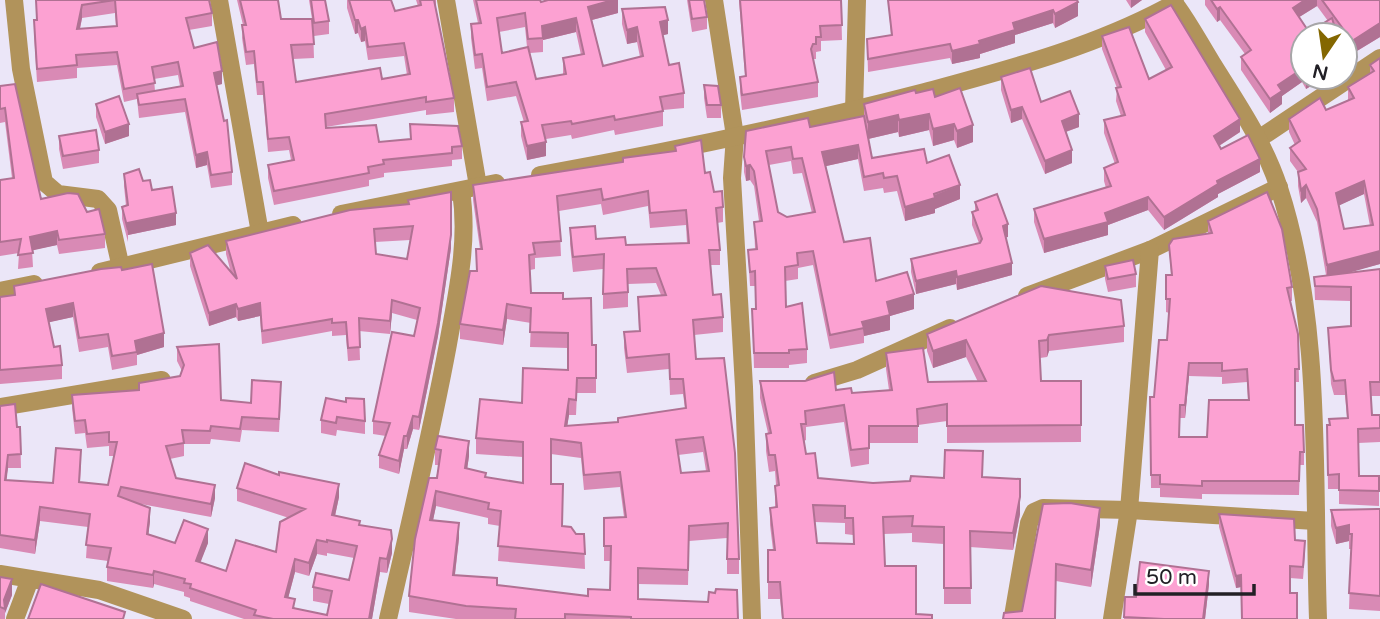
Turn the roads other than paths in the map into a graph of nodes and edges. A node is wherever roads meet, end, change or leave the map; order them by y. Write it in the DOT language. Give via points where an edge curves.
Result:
graph roads {
  1 [pos="14,0"];
  2 [pos="219,0"];
  3 [pos="446,0"];
  4 [pos="714,0"];
  5 [pos="857,0"];
  6 [pos="1174,2"];
  7 [pos="1380,58"];
  8 [pos="854,111"];
  9 [pos="735,136"];
  10 [pos="1259,138"];
  11 [pos="1279,187"];
  12 [pos="470,189"];
  13 [pos="260,233"];
  14 [pos="1150,250"];
  15 [pos="121,268"];
  16 [pos="86,275"];
  17 [pos="51,281"];
  18 [pos="0,291"];
  19 [pos="1013,301"];
  20 [pos="968,320"];
  21 [pos="173,379"];
  22 [pos="792,386"];
  23 [pos="744,387"];
  24 [pos="768,387"];
  25 [pos="0,407"];
  26 [pos="1129,510"];
  27 [pos="1315,521"];
  28 [pos="0,575"];
  29 [pos="30,579"];
  30 [pos="1013,617"];
  31 [pos="15,619"];
  32 [pos="183,619"];
  33 [pos="388,619"];
  34 [pos="752,619"];
  35 [pos="1112,619"];
  36 [pos="1318,619"];
  1 -- 15 [label="street" via="21,69 44,182 58,194 93,197 108,210"];
  2 -- 13 [label="street"];
  3 -- 12 [label="street"];
  4 -- 9 [label="street"];
  5 -- 8 [label="street"];
  6 -- 8 [label="street" via="1129,28 984,76"];
  6 -- 10 [label="street"];
  7 -- 10 [label="street"];
  8 -- 9 [label="street"];
  9 -- 12 [label="street"];
  9 -- 23 [label="street" via="732,178"];
  10 -- 11 [label="street"];
  11 -- 14 [label="street"];
  11 -- 27 [label="street" via="1304,299"];
  12 -- 13 [label="street"];
  12 -- 33 [label="street" via="434,416"];
  13 -- 15 [label="street"];
  14 -- 19 [label="street"];
  14 -- 26 [label="street"];
  15 -- 16 [label="street"];
  17 -- 18 [label="street"];
  20 -- 22 [label="street" via="857,370"];
  21 -- 25 [label="street"];
  23 -- 24 [label="street"];
  23 -- 34 [label="street"];
  26 -- 27 [label="street"];
  26 -- 30 [label="street" via="1043,508 1034,512 1028,523"];
  26 -- 35 [label="street"];
  27 -- 36 [label="street"];
  28 -- 29 [label="street"];
  29 -- 31 [label="street"];
  29 -- 32 [label="street" via="99,590"];
}
